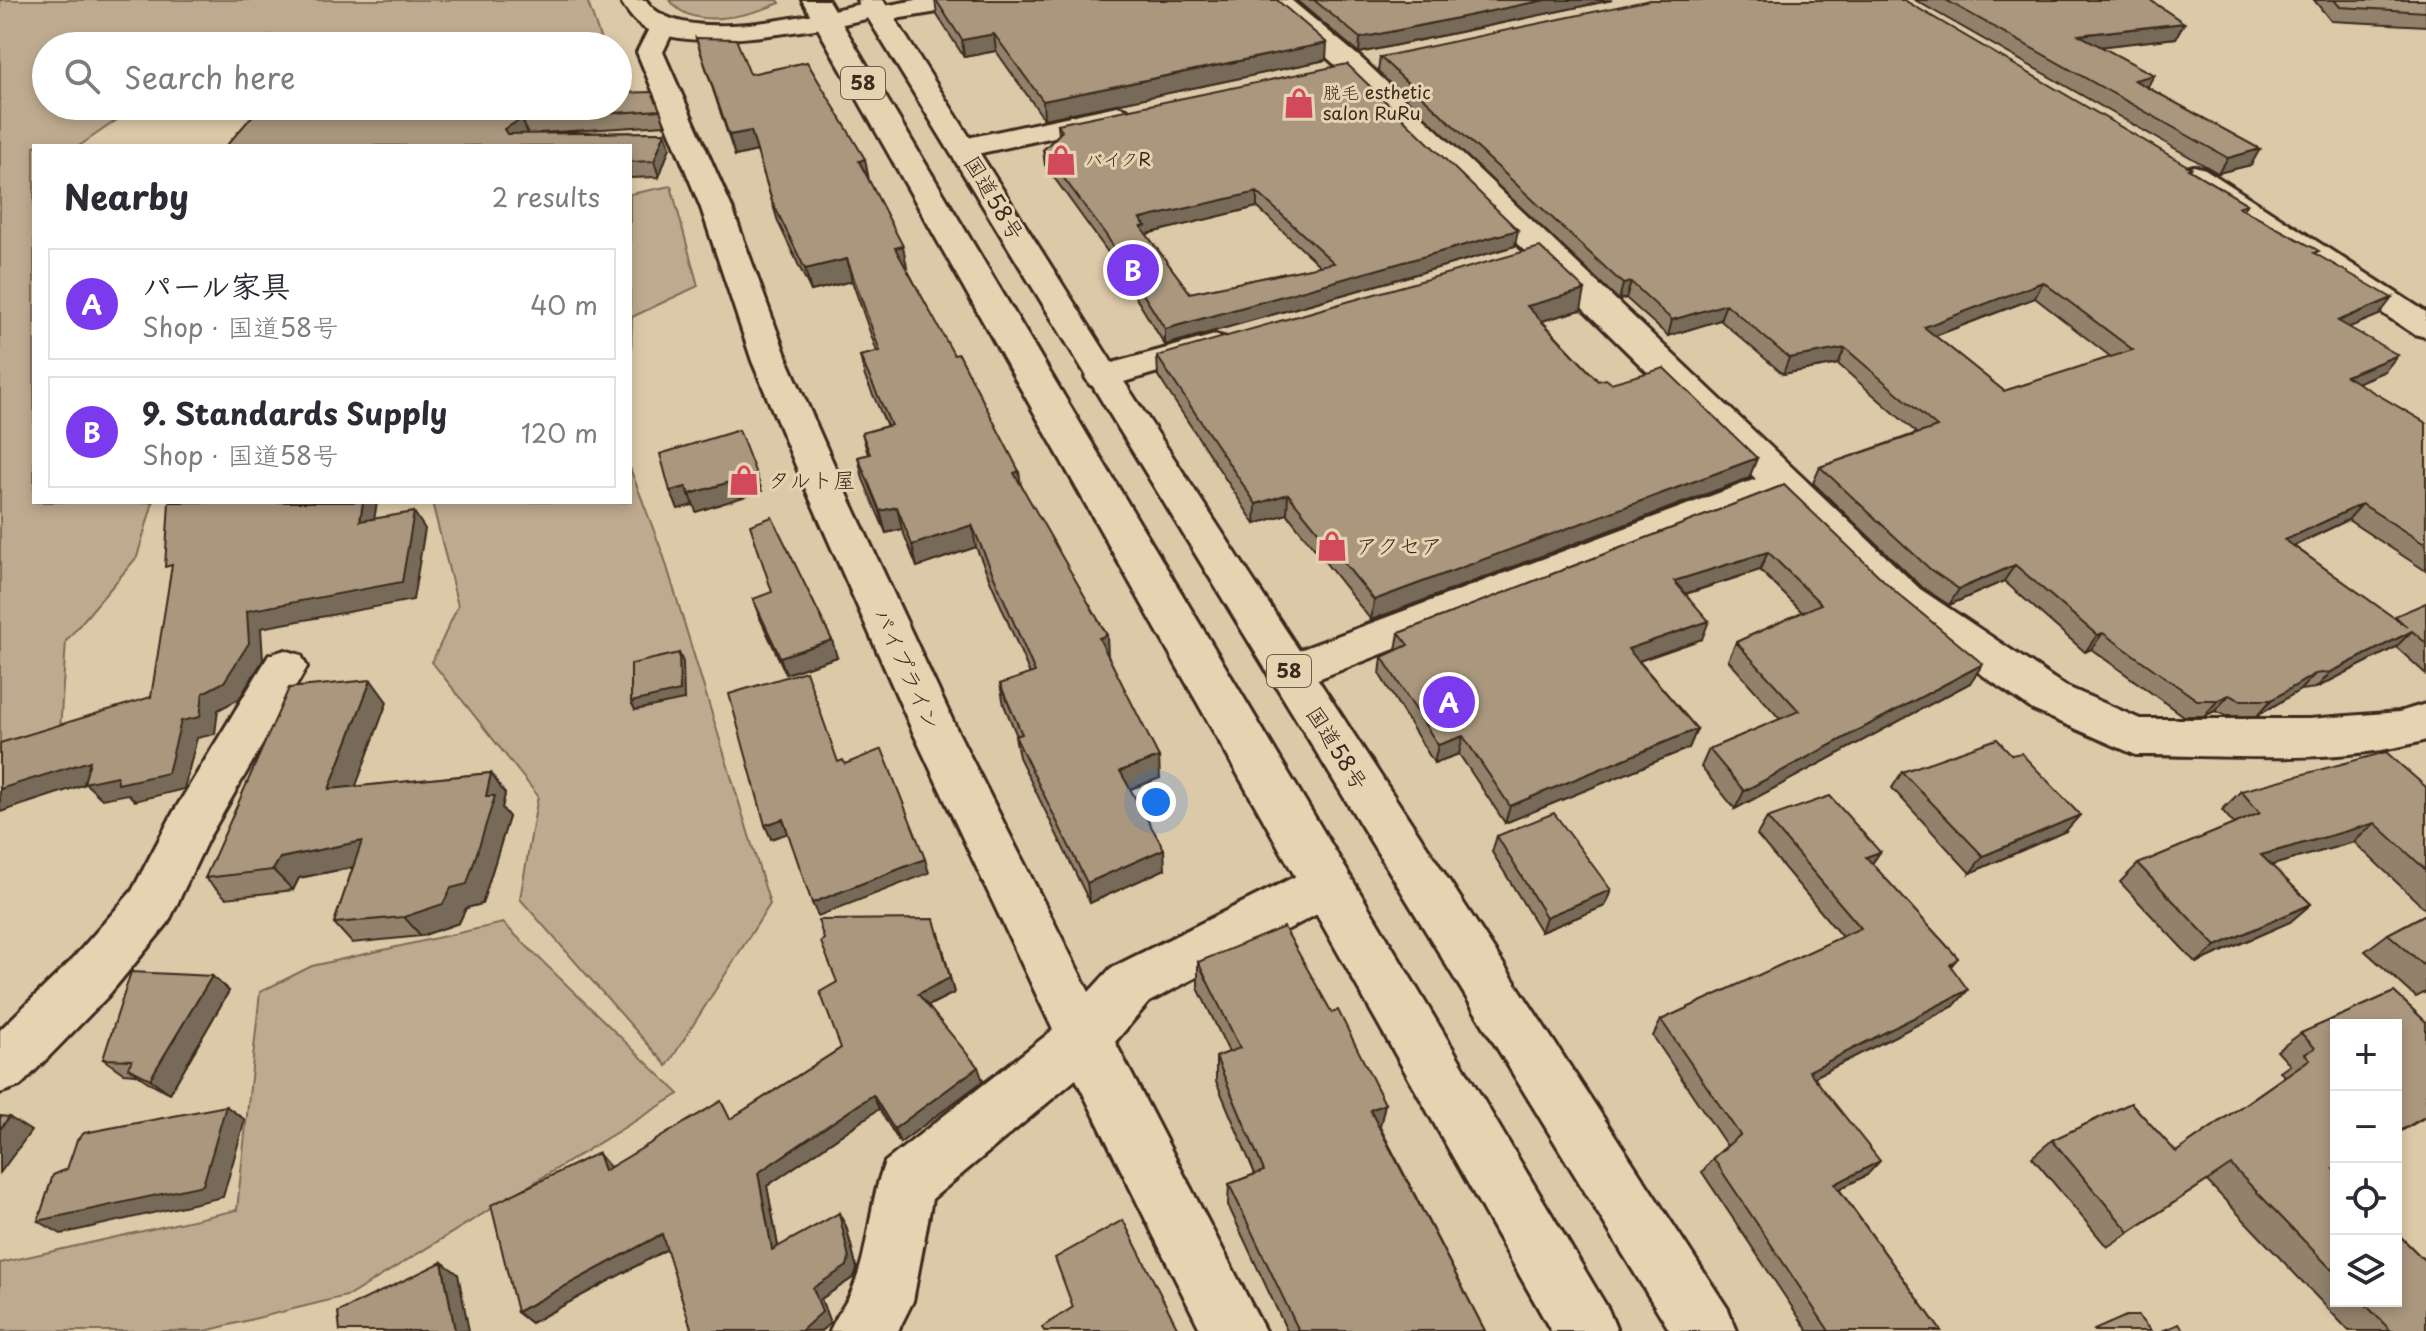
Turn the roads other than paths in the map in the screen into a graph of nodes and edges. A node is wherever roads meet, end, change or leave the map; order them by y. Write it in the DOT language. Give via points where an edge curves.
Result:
graph roads {
  1 [pos="962,0"];
  2 [pos="1276,0"];
  3 [pos="874,8"];
  4 [pos="820,9"];
  5 [pos="648,13"];
  6 [pos="1143,109"];
  7 [pos="963,148"];
  8 [pos="2173,163"];
  9 [pos="2426,327"];
  10 [pos="1253,334"];
  11 [pos="1103,377"];
  12 [pos="1783,483"];
  13 [pos="285,667"];
  14 [pos="1289,672"];
  15 [pos="2426,722"];
  16 [pos="1328,884"];
  17 [pos="1082,1040"];
  18 [pos="0,1067"];
  19 [pos="861,1331"];
  20 [pos="1234,1331"];
  21 [pos="1586,1331"];
  22 [pos="1706,1331"];
  1 -- 3 [label="main road"];
  2 -- 12 [label="main road" via="1351,65 1529,255"];
  3 -- 4 [label="main road"];
  3 -- 7 [label="main road, 国道58号 / 58"];
  4 -- 5 [label="main road" via="716,31"];
  4 -- 16 [label="main road, 58"];
  5 -- 17 [label="main road, パイプライン" via="650,52 671,136 972,812"];
  6 -- 7 [label="main road"];
  7 -- 11 [label="main road, 国道58号 / 58"];
  8 -- 9 [label="main road"];
  10 -- 11 [label="main road"];
  11 -- 14 [label="main road, 国道58号 / 58"];
  12 -- 14 [label="main road"];
  12 -- 15 [label="main road" via="1905,600 2049,698 2136,737 2309,737 2399,730"];
  13 -- 18 [label="main road" via="190,827 150,907 88,980"];
  14 -- 22 [label="main road, 国道58号 / 58"];
  16 -- 17 [label="main road" via="1130,985"];
  16 -- 21 [label="main road, 58"];
  17 -- 19 [label="main road" via="906,1183 882,1301"];
  17 -- 20 [label="main road, パイプライン"];
}
